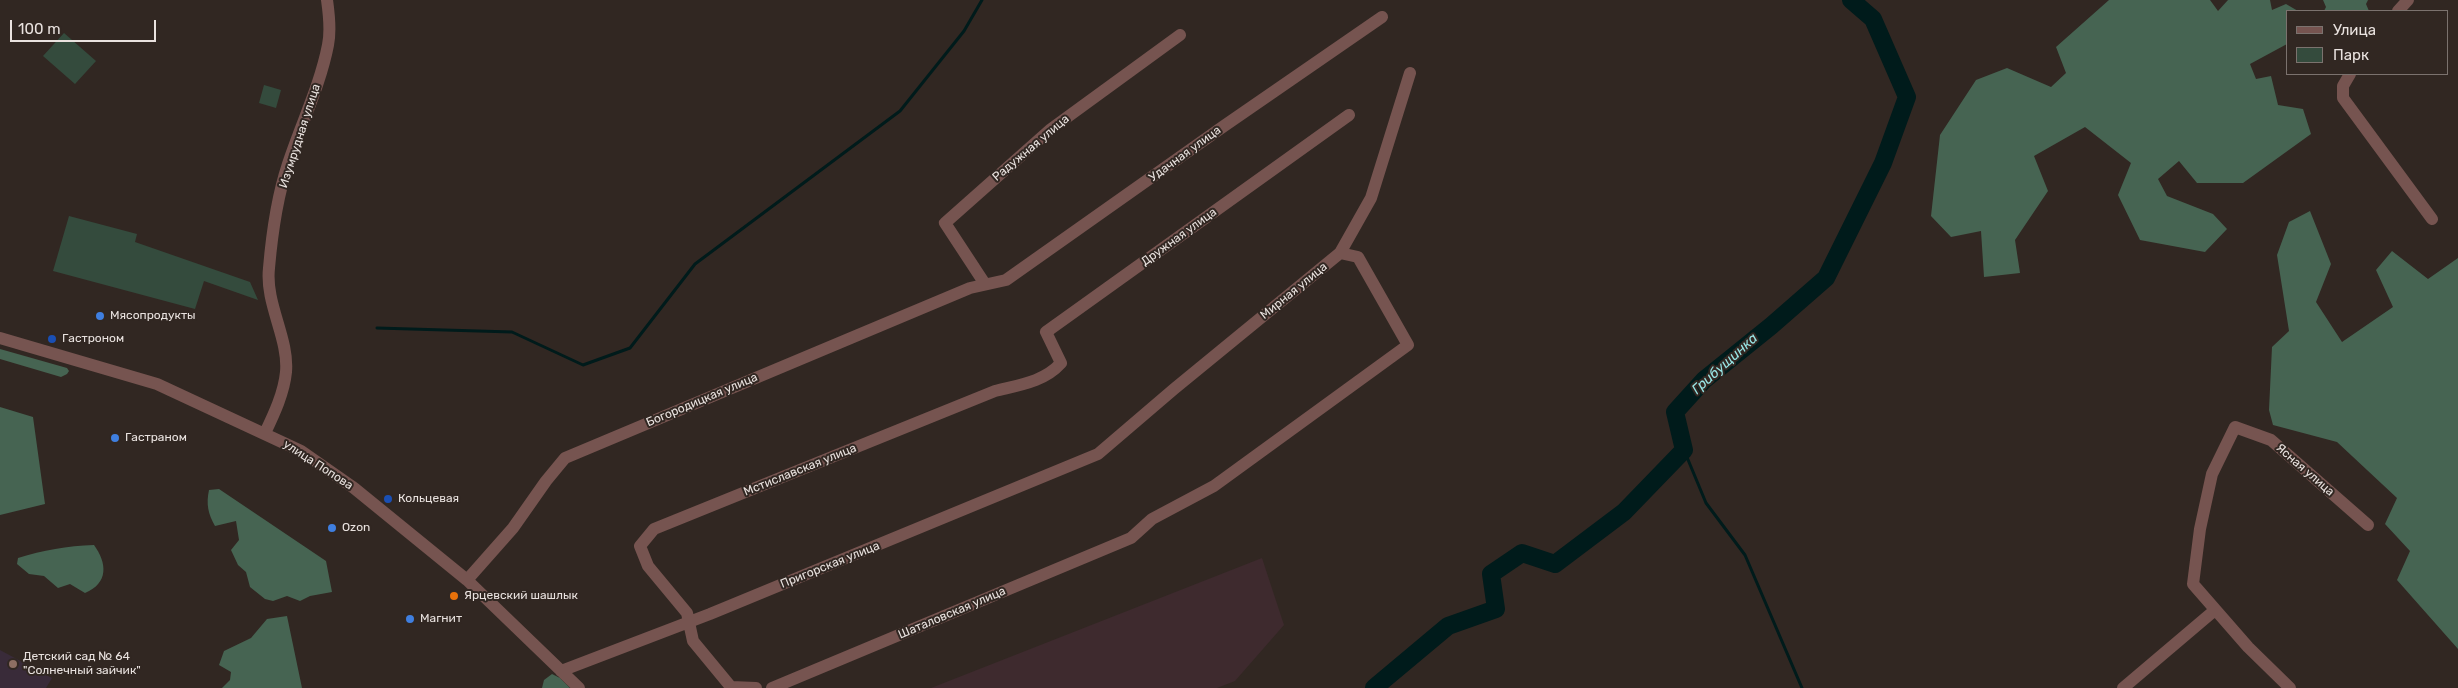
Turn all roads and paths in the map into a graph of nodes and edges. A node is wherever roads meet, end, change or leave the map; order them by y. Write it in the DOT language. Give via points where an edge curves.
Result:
graph roads {
  1 [pos="327,0"];
  2 [pos="2408,0"];
  3 [pos="2399,10"];
  4 [pos="1382,17"];
  5 [pos="1180,35"];
  6 [pos="1410,73"];
  7 [pos="2349,75"];
  8 [pos="1349,115"];
  9 [pos="2432,219"];
  10 [pos="1340,253"];
  11 [pos="985,284"];
  12 [pos="0,338"];
  13 [pos="1054,372"];
  14 [pos="265,433"];
  15 [pos="1098,454"];
  16 [pos="2368,525"];
  17 [pos="467,580"];
  18 [pos="2215,610"];
  19 [pos="688,623"];
  20 [pos="561,671"];
  21 [pos="579,688"];
  22 [pos="756,688"];
  23 [pos="772,688"];
  24 [pos="2123,688"];
  25 [pos="2290,688"];
  1 -- 14 [label="street, Изумрудная улица" via="329,44 305,122 288,164 277,208 268,270 268,286 284,347 286,373 276,410"];
  2 -- 3 [label="street"];
  4 -- 11 [label="street, Удачная улица" via="1006,280"];
  5 -- 11 [label="street, Радужная улица" via="1051,129 945,223"];
  6 -- 10 [label="street, Мирная улица" via="1371,198"];
  7 -- 9 [label="street" via="2343,86 2343,98"];
  8 -- 13 [label="street, Дружная улица" via="1046,332 1061,363"];
  10 -- 15 [label="street, Мирная улица"];
  10 -- 23 [label="street, Шаталовская улица" via="1358,257 1408,345 1214,486 1152,518 1131,538"];
  11 -- 17 [label="street, Богородицкая улица" via="565,458 513,528"];
  12 -- 14 [label="street, улица Попова" via="157,384"];
  13 -- 19 [label="street, Мстиславская улица" via="1036,381 995,391 654,528 640,546 648,566 687,613"];
  14 -- 17 [label="street, улица Попова" via="301,451 354,488"];
  15 -- 19 [label="street, Пригорская улица"];
  16 -- 18 [label="street, Ясная улица" via="2271,440 2235,427 2212,474 2193,584"];
  17 -- 20 [label="street, улица Попова"];
  18 -- 24 [label="street"];
  18 -- 25 [label="street"];
  19 -- 20 [label="street, Пригорская улица"];
  19 -- 22 [label="street" via="693,641 730,687"];
  20 -- 21 [label="street, улица Попова"];
}
